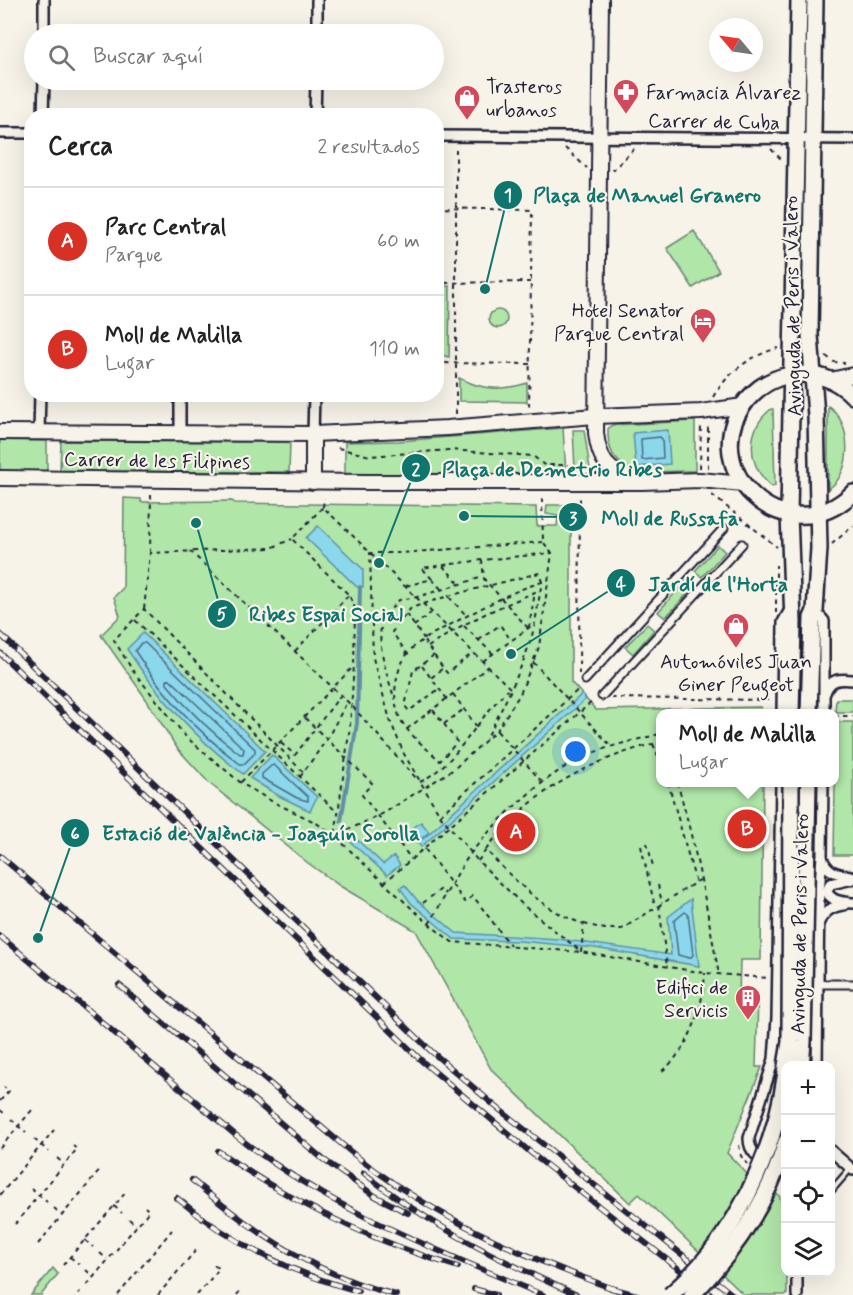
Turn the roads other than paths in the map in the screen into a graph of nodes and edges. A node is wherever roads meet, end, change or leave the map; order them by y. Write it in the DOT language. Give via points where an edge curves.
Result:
graph roads {
  1 [pos="44,0"];
  2 [pos="317,0"];
  3 [pos="601,0"];
  4 [pos="799,0"];
  5 [pos="815,0"];
  6 [pos="44,24"];
  7 [pos="317,24"];
  8 [pos="44,90"];
  9 [pos="316,90"];
  10 [pos="43,108"];
  11 [pos="315,108"];
  12 [pos="0,133"];
  13 [pos="24,134"];
  14 [pos="444,136"];
  15 [pos="598,137"];
  16 [pos="805,139"];
  17 [pos="853,139"];
  18 [pos="792,375"];
  19 [pos="813,375"];
  20 [pos="853,375"];
  21 [pos="831,380"];
  22 [pos="853,396"];
  23 [pos="40,402"];
  24 [pos="180,402"];
  25 [pos="314,402"];
  26 [pos="743,406"];
  27 [pos="595,416"];
  28 [pos="0,432"];
  29 [pos="39,432"];
  30 [pos="180,433"];
  31 [pos="313,434"];
  32 [pos="0,478"];
  33 [pos="313,482"];
  34 [pos="642,482"];
  35 [pos="743,484"];
  36 [pos="853,493"];
  37 [pos="789,514"];
  38 [pos="817,514"];
  39 [pos="724,528"];
  40 [pos="741,544"];
  41 [pos="791,608"];
  42 [pos="815,611"];
  43 [pos="585,680"];
  44 [pos="853,680"];
  45 [pos="824,695"];
  46 [pos="602,696"];
  47 [pos="782,709"];
  48 [pos="791,709"];
  49 [pos="809,709"];
  50 [pos="824,709"];
  51 [pos="781,787"];
  52 [pos="791,787"];
  53 [pos="808,787"];
  54 [pos="823,787"];
  55 [pos="822,856"];
  56 [pos="853,878"];
  57 [pos="853,903"];
  58 [pos="818,923"];
  59 [pos="818,984"];
  60 [pos="853,984"];
  61 [pos="787,1061"];
  62 [pos="801,1061"];
  63 [pos="818,1061"];
  64 [pos="781,1100"];
  65 [pos="835,1154"];
  66 [pos="781,1155"];
  67 [pos="781,1168"];
  68 [pos="852,1169"];
  69 [pos="835,1188"];
  70 [pos="797,1277"];
  71 [pos="670,1295"];
  72 [pos="692,1295"];
  73 [pos="797,1295"];
  1 -- 6 [label="street"];
  2 -- 7 [label="street"];
  3 -- 15 [label="main road"];
  4 -- 16 [label="main road, Avinguda de Peris i Valero"];
  5 -- 16 [label="main road, Avinguda de Peris i Valero"];
  8 -- 10 [label="street"];
  9 -- 11 [label="street"];
  12 -- 13 [label="street"];
  14 -- 15 [label="street, Carrer de Cuba"];
  15 -- 16 [label="street, Carrer de Cuba"];
  15 -- 27 [label="main road"];
  16 -- 17 [label="street, Carrer de Cuba"];
  16 -- 18 [label="main road, Avinguda de Peris i Valero"];
  16 -- 19 [label="main road, Avinguda de Peris i Valero"];
  18 -- 19 [label="main road"];
  18 -- 26 [label="main road" via="764,385"];
  18 -- 37 [label="main road, Avinguda de Peris i Valero"];
  19 -- 21 [label="main road"];
  19 -- 38 [label="main road, Avinguda de Peris i Valero"];
  20 -- 21 [label="main road"];
  21 -- 22 [label="main road"];
  23 -- 29 [label="street"];
  24 -- 30 [label="street"];
  25 -- 31 [label="street"];
  26 -- 27 [label="main road, Carrer de les Filipines" via="700,412"];
  26 -- 35 [label="main road" via="731,445 732,459"];
  27 -- 31 [label="main road, Carrer de les Filipines" via="448,429"];
  27 -- 34 [label="main road, Carrer de les Filipines" via="598,449 606,465"];
  28 -- 29 [label="main road, Carrer de les Filipines"];
  29 -- 30 [label="main road, Carrer de les Filipines"];
  30 -- 31 [label="main road, Carrer de les Filipines"];
  31 -- 33 [label="main road"];
  32 -- 33 [label="main road, Carrer de les Filipines"];
  33 -- 34 [label="main road, Carrer de les Filipines"];
  34 -- 35 [label="main road, Carrer de les Filipines" via="700,480"];
  35 -- 37 [label="main road" via="758,501"];
  36 -- 38 [label="main road" via="831,510"];
  37 -- 38 [label="main road"];
  37 -- 41 [label="main road, Avinguda de Peris i Valero"];
  38 -- 42 [label="main road, Avinguda de Peris i Valero"];
  39 -- 43 [label="street"];
  40 -- 46 [label="street"];
  41 -- 47 [label="street, Avinguda de Peris i Valero" via="783,622"];
  41 -- 48 [label="main road, Avinguda de Peris i Valero"];
  42 -- 45 [label="street, Avinguda de Peris i Valero" via="824,621"];
  42 -- 49 [label="main road, Avinguda de Peris i Valero"];
  44 -- 45 [label="street" via="832,681"];
  45 -- 50 [label="street, Avinguda de Peris i Valero"];
  51 -- 67 [label="street, Avinguda de Peris i Valero" via="774,1059 749,1146 752,1153"];
  52 -- 61 [label="main road, Avinguda de Peris i Valero, bridge"];
  53 -- 62 [label="main road, Avinguda de Peris i Valero, bridge"];
  54 -- 55 [label="street, Avinguda de Peris i Valero"];
  55 -- 56 [label="street" via="829,870"];
  55 -- 58 [label="street, Avinguda de Peris i Valero"];
  56 -- 57 [label="street" via="830,884 827,892 837,901"];
  57 -- 58 [label="street" via="828,910"];
  58 -- 59 [label="street, Avinguda de Peris i Valero"];
  59 -- 60 [label="street"];
  59 -- 63 [label="street, Avinguda de Peris i Valero"];
  64 -- 71 [label="main road, bridge" via="755,1180 742,1205 711,1252"];
  65 -- 68 [label="street"];
  66 -- 72 [label="main road, bridge" via="758,1207 725,1258"];
  68 -- 69 [label="lane"];
  70 -- 73 [label="street"];
}
